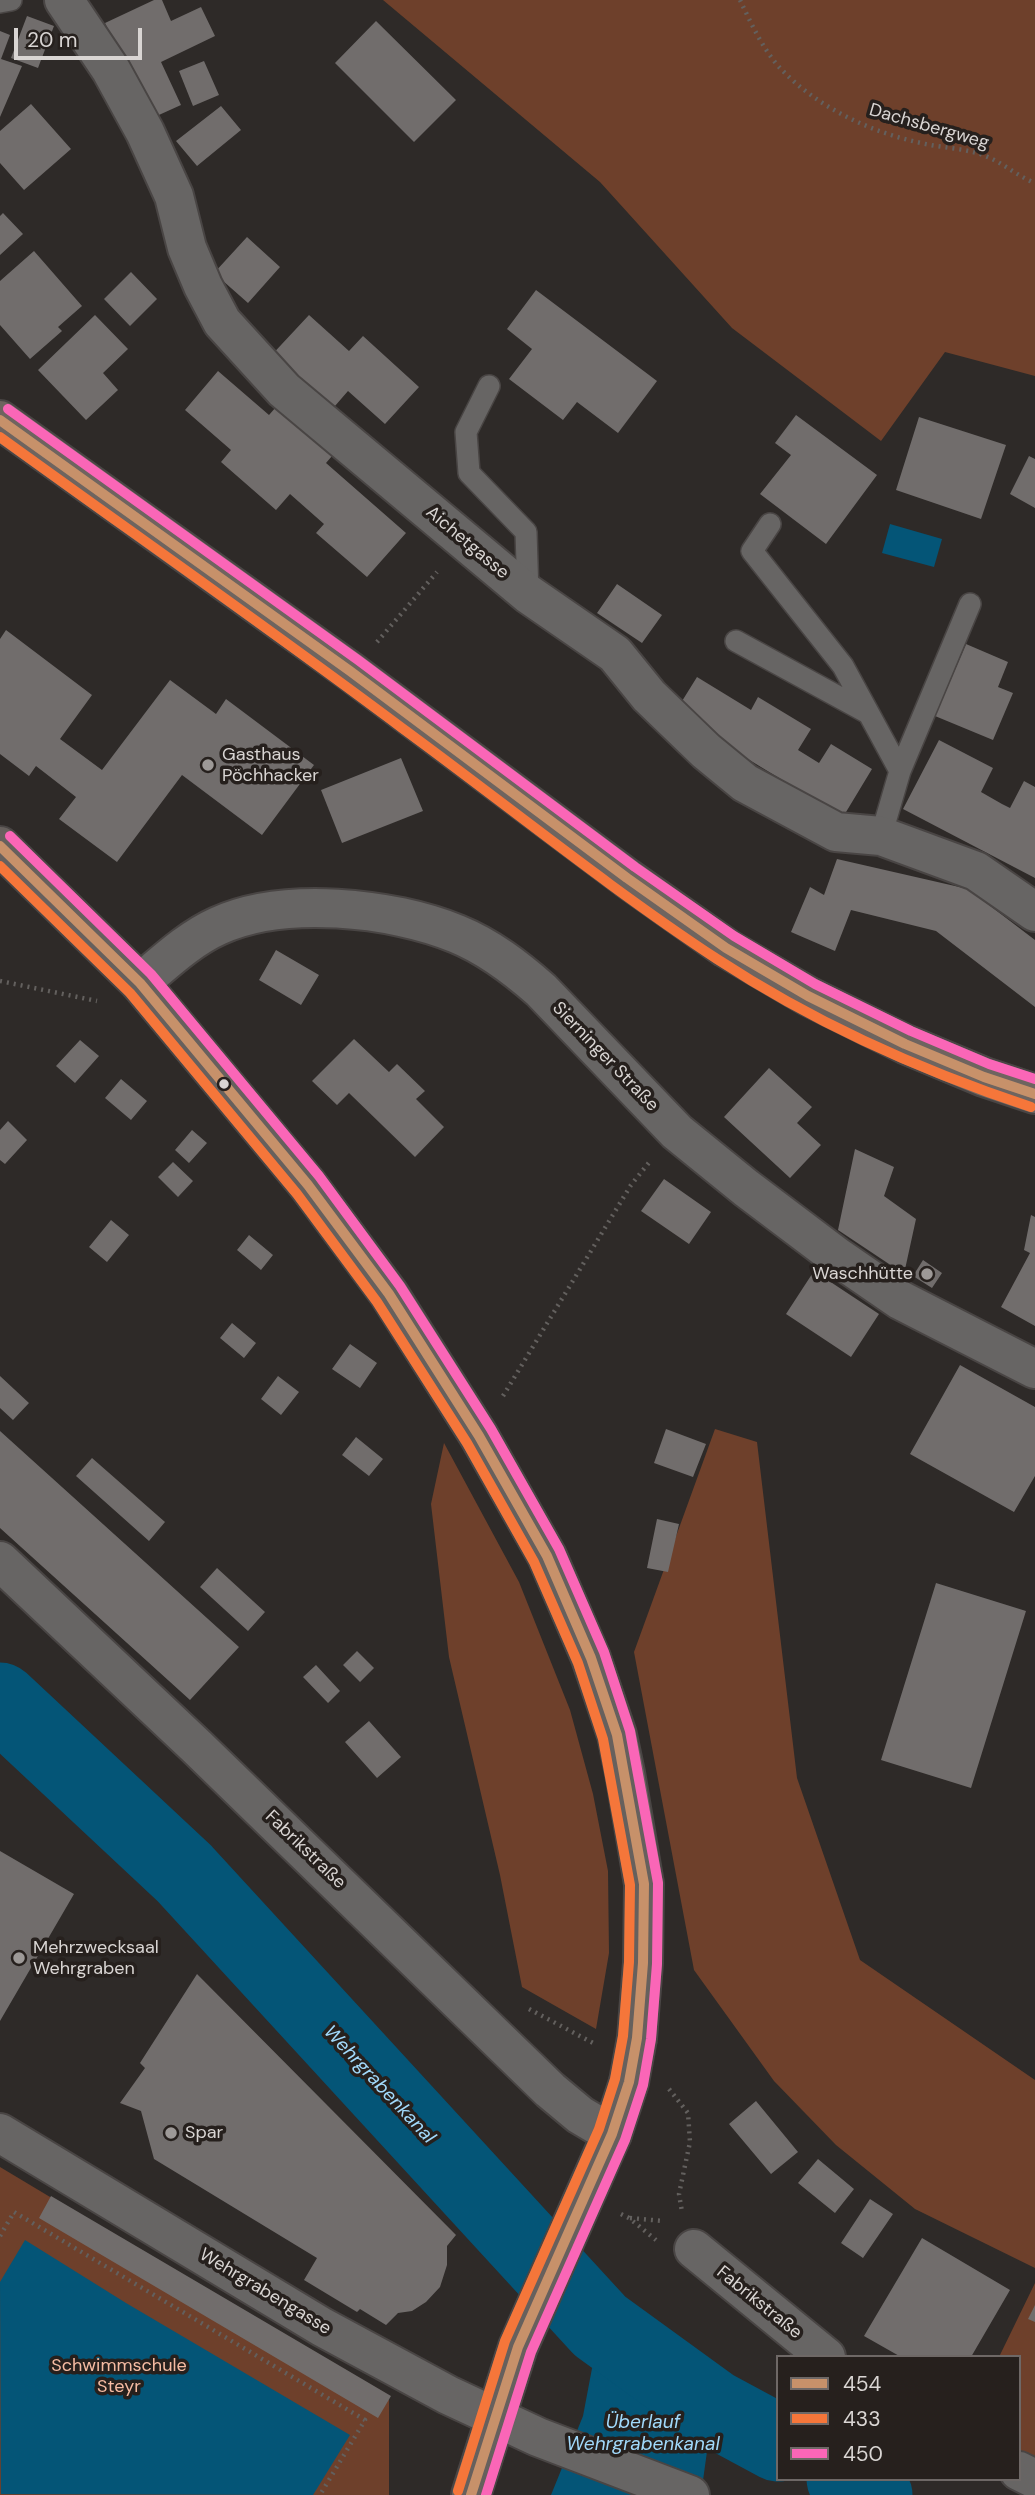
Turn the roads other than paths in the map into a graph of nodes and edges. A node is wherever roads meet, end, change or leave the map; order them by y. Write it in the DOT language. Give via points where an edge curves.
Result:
graph roads {
  1 [pos="11,0"];
  2 [pos="64,0"];
  3 [pos="0,2"];
  4 [pos="489,386"];
  5 [pos="0,420"];
  6 [pos="770,524"];
  7 [pos="528,594"];
  8 [pos="970,604"];
  9 [pos="736,641"];
  10 [pos="868,713"];
  11 [pos="900,771"];
  12 [pos="881,836"];
  13 [pos="0,846"];
  14 [pos="1035,912"];
  15 [pos="140,983"];
  16 [pos="1035,1094"];
  17 [pos="1035,1369"];
  18 [pos="0,1561"];
  19 [pos="0,2133"];
  20 [pos="612,2134"];
  21 [pos="689,2236"];
  22 [pos="823,2355"];
  23 [pos="495,2418"];
  24 [pos="471,2495"];
  25 [pos="690,2495"];
  1 -- 3 [label="lane"];
  2 -- 7 [label="street, Aichetgasse" via="145,132 174,196 187,248 222,322 284,390"];
  4 -- 7 [label="lane" via="466,432 470,473 526,532"];
  5 -- 16 [label="main road" via="726,948 808,996 905,1044"];
  6 -- 10 [label="lane" via="752,551 843,666"];
  7 -- 12 [label="street, Aichetgasse" via="615,654 668,715 746,783 836,832"];
  8 -- 11 [label="lane"];
  9 -- 10 [label="lane"];
  10 -- 11 [label="lane"];
  11 -- 12 [label="lane"];
  12 -- 14 [label="street, Aichetgasse" via="976,871"];
  13 -- 15 [label="main road"];
  15 -- 17 [label="street, Sierninger Straße" via="216,927 255,912 298,907 365,912 421,921 459,934 518,970 677,1132 806,1234 900,1300"];
  15 -- 20 [label="main road, bridge" via="308,1185 389,1294 479,1436 547,1556 591,1658 617,1735 644,1884 638,2038"];
  18 -- 20 [label="street, Fabrikstraße" via="550,2090"];
  19 -- 23 [label="street, Wehrgrabengasse" via="322,2327"];
  20 -- 23 [label="main road" via="518,2347"];
  21 -- 22 [label="street, Fabrikstraße" via="775,2317"];
  23 -- 24 [label="main road"];
  23 -- 25 [label="street, Wehrgrabengasse"];
}
